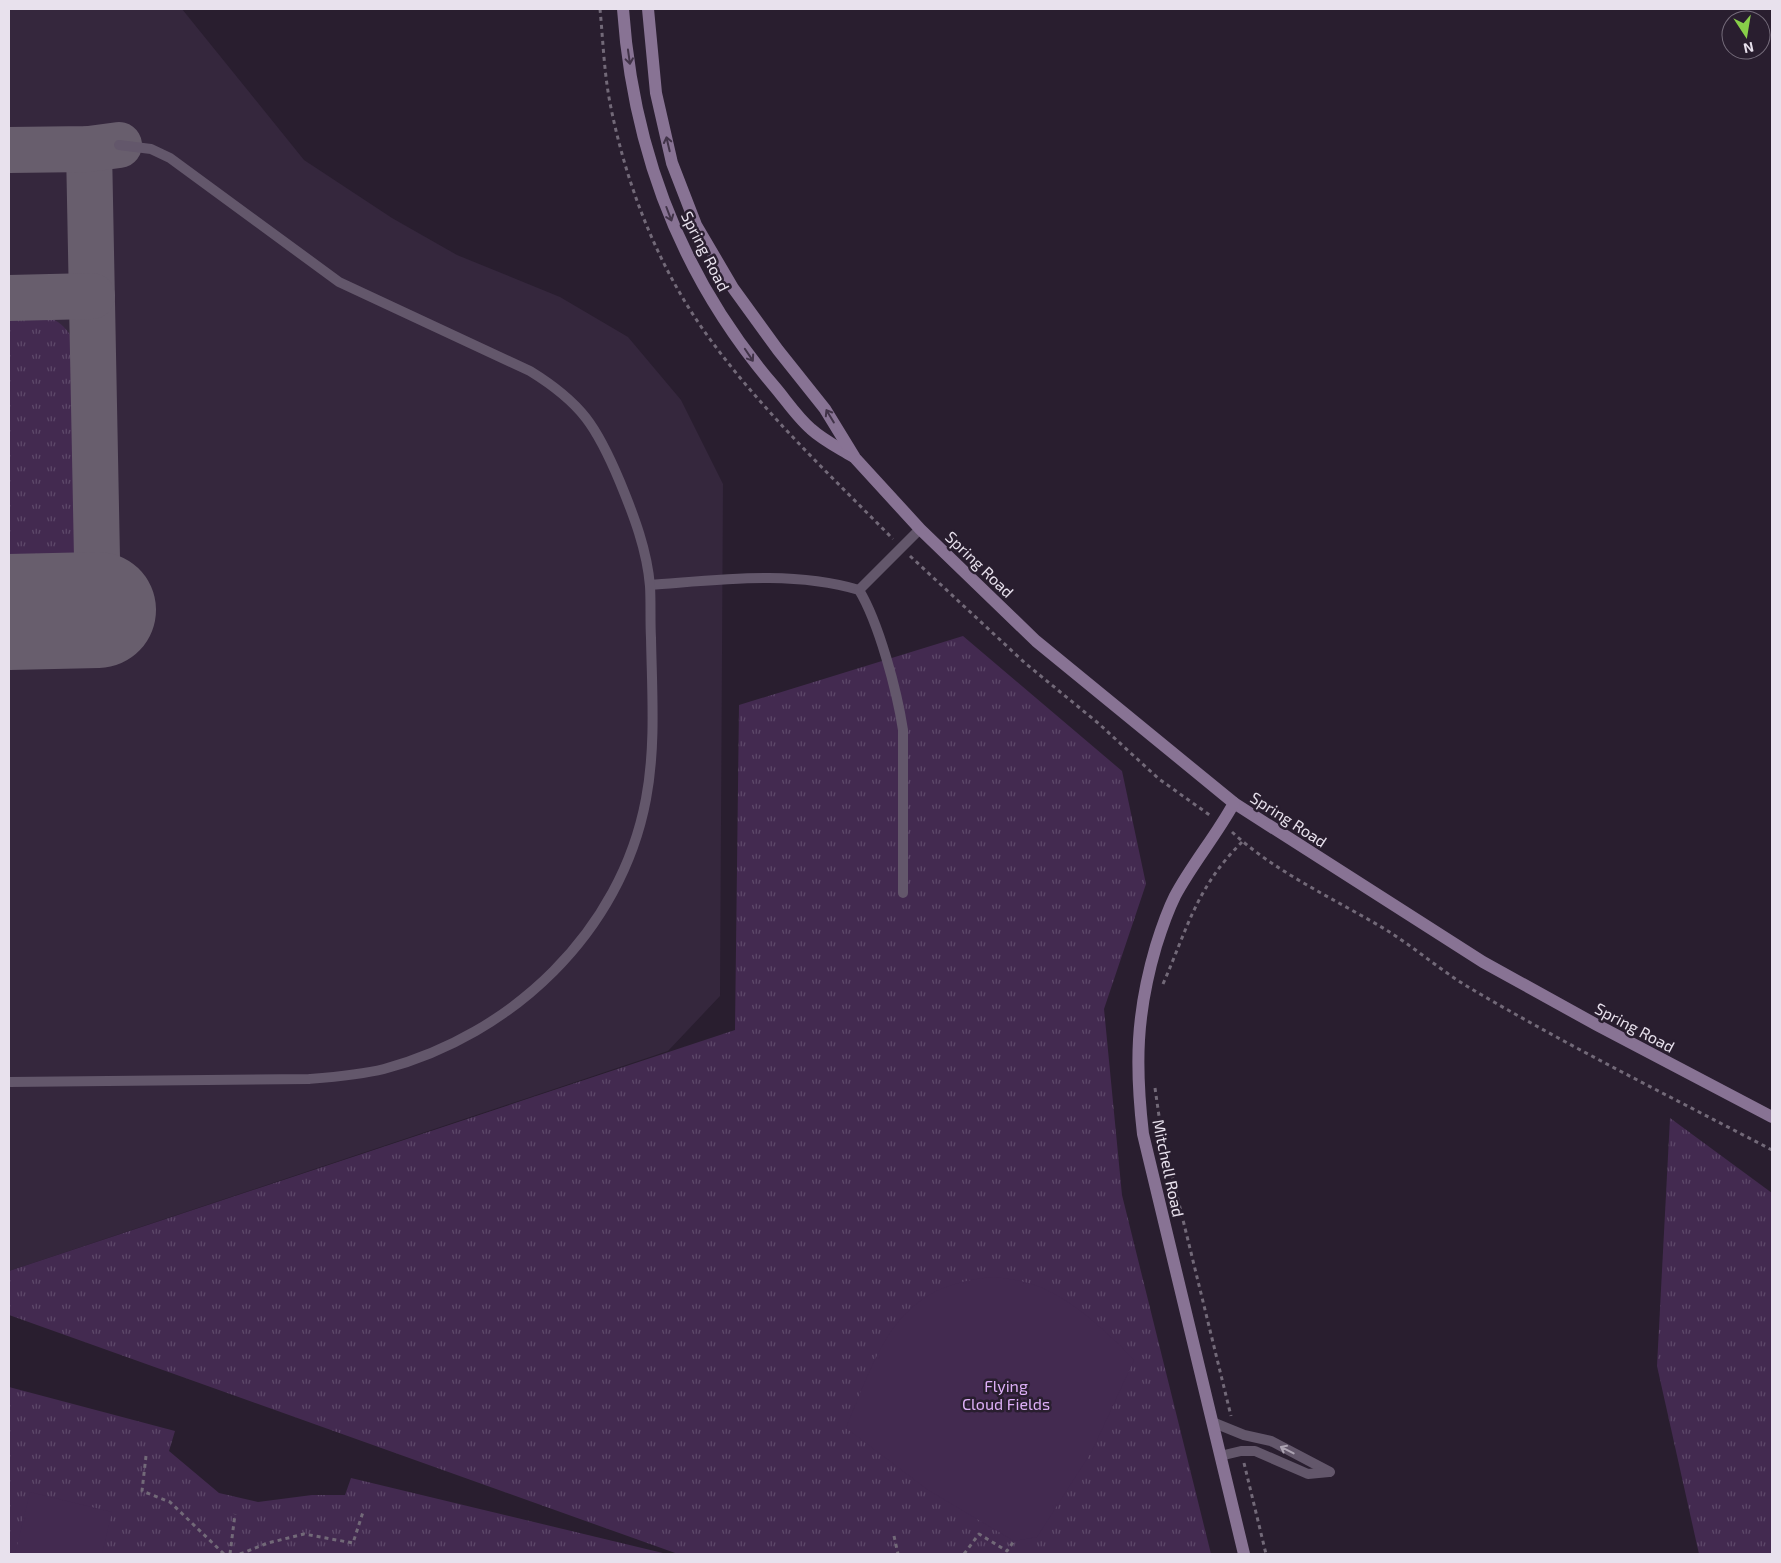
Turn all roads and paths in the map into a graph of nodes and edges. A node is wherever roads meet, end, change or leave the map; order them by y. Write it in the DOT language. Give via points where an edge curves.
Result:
graph roads {
  1 [pos="600,9"];
  2 [pos="623,9"];
  3 [pos="648,9"];
  4 [pos="119,145"];
  5 [pos="855,458"];
  6 [pos="920,529"];
  7 [pos="901,548"];
  8 [pos="650,585"];
  9 [pos="859,590"];
  10 [pos="1234,803"];
  11 [pos="1223,824"];
  12 [pos="1242,842"];
  13 [pos="903,893"];
  14 [pos="1162,987"];
  15 [pos="9,1082"];
  16 [pos="1155,1087"];
  17 [pos="1772,1117"];
  18 [pos="1772,1150"];
  19 [pos="1212,1422"];
  20 [pos="1235,1431"];
  21 [pos="1241,1451"];
  22 [pos="146,1456"];
  23 [pos="1220,1456"];
  24 [pos="363,1512"];
  25 [pos="235,1514"];
  26 [pos="894,1536"];
  27 [pos="1014,1541"];
  28 [pos="224,1554"];
  29 [pos="230,1554"];
  30 [pos="240,1554"];
  31 [pos="898,1554"];
  32 [pos="964,1554"];
  33 [pos="1244,1554"];
  34 [pos="1266,1554"];
  1 -- 7 [label="path" via="610,102 621,150 664,263 706,334 736,373"];
  2 -- 5 [label="main road, Spring Road, one-way" via="634,95 649,160 676,234 712,300 756,365 811,430"];
  5 -- 3 [label="main road, Spring Road, one-way" via="825,409 733,288 696,225 672,163 656,93"];
  4 -- 8 [label="lane" via="151,149 170,158 339,282 530,371 569,398 595,428 605,447 639,530"];
  5 -- 6 [label="main road, Spring Road"];
  6 -- 7 [label="lane"];
  6 -- 10 [label="main road, Spring Road" via="1036,641"];
  7 -- 9 [label="lane"];
  7 -- 11 [label="path" via="1025,663 1098,722 1158,779"];
  8 -- 9 [label="lane" via="771,577 838,584"];
  8 -- 15 [label="lane" via="653,738 646,801 636,838 623,872 584,938 529,996 494,1022 446,1047 381,1070 309,1079"];
  9 -- 13 [label="lane" via="871,609 901,714"];
  10 -- 11 [label="main road, Mitchell Road"];
  10 -- 17 [label="main road, Spring Road" via="1483,962"];
  11 -- 12 [label="path"];
  11 -- 19 [label="main road, Mitchell Road" via="1174,897 1161,930 1141,1009 1137,1049 1143,1134"];
  12 -- 14 [label="path" via="1212,875 1195,904"];
  12 -- 18 [label="path" via="1389,932 1474,990"];
  16 -- 20 [label="path" via="1161,1130"];
  19 -- 20 [label="lane"];
  19 -- 23 [label="main road, Mitchell Road"];
  21 -- 20 [label="lane, one-way" via="1266,1454 1308,1474 1330,1472 1271,1441"];
  21 -- 23 [label="lane"];
  21 -- 34 [label="path"];
  22 -- 28 [label="path" via="142,1491 170,1502"];
  23 -- 33 [label="main road, Mitchell Road"];
  24 -- 30 [label="path" via="353,1543 304,1534 268,1542"];
  25 -- 29 [label="path"];
  26 -- 31 [label="path"];
  27 -- 32 [label="path" via="1007,1551 978,1534"];
}
